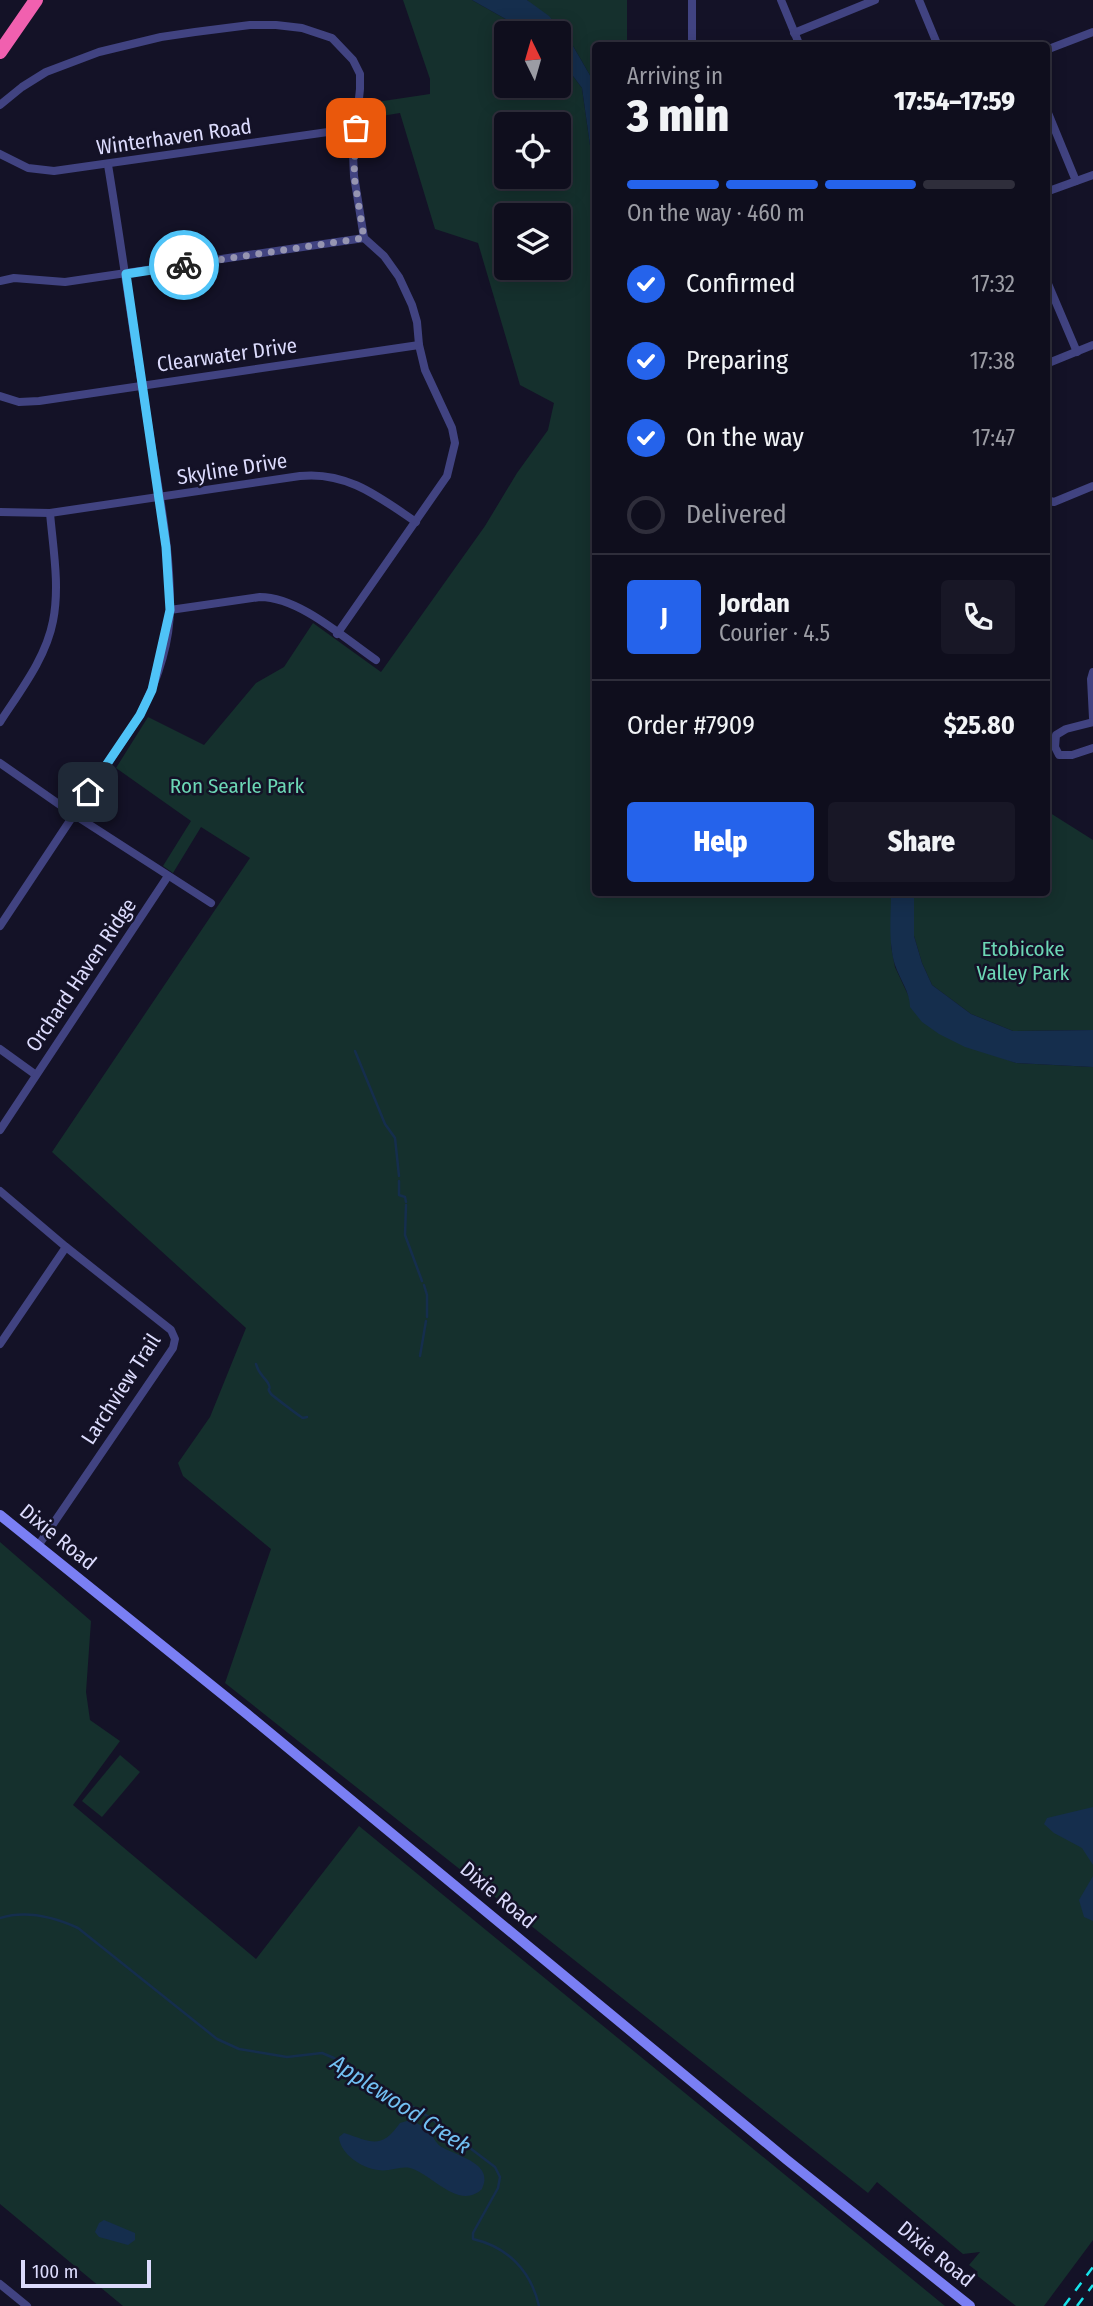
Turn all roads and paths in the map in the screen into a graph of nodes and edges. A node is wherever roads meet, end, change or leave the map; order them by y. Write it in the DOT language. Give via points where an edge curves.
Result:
graph roads {
  1 [pos="36,0"];
  2 [pos="692,0"];
  3 [pos="780,0"];
  4 [pos="875,0"];
  5 [pos="919,0"];
  6 [pos="1093,32"];
  7 [pos="794,33"];
  8 [pos="692,42"];
  9 [pos="798,42"];
  10 [pos="936,42"];
  11 [pos="1050,48"];
  12 [pos="0,52"];
  13 [pos="0,105"];
  14 [pos="1050,118"];
  15 [pos="356,128"];
  16 [pos="0,154"];
  17 [pos="108,165"];
  18 [pos="1093,175"];
  19 [pos="1076,181"];
  20 [pos="1050,191"];
  21 [pos="364,238"];
  22 [pos="126,274"];
  23 [pos="0,281"];
  24 [pos="1050,288"];
  25 [pos="419,345"];
  26 [pos="1093,345"];
  27 [pos="1077,352"];
  28 [pos="1050,362"];
  29 [pos="142,386"];
  30 [pos="0,396"];
  31 [pos="1093,486"];
  32 [pos="159,498"];
  33 [pos="1050,501"];
  34 [pos="0,512"];
  35 [pos="50,513"];
  36 [pos="416,522"];
  37 [pos="170,610"];
  38 [pos="337,634"];
  39 [pos="376,660"];
  40 [pos="1093,672"];
  41 [pos="1093,720"];
  42 [pos="0,722"];
  43 [pos="1093,748"];
  44 [pos="0,763"];
  45 [pos="73,814"];
  46 [pos="168,876"];
  47 [pos="211,904"];
  48 [pos="0,926"];
  49 [pos="0,1049"];
  50 [pos="36,1075"];
  51 [pos="0,1130"];
  52 [pos="0,1191"];
  53 [pos="66,1247"];
  54 [pos="0,1344"];
  55 [pos="0,1515"];
  56 [pos="38,1546"];
  57 [pos="0,2284"];
  58 [pos="27,2306"];
  59 [pos="970,2306"];
  1 -- 12 [label="highway"];
  2 -- 8 [label="street"];
  3 -- 7 [label="street"];
  4 -- 7 [label="street"];
  5 -- 10 [label="street"];
  6 -- 11 [label="street"];
  7 -- 9 [label="street"];
  13 -- 15 [label="street" via="46,72 100,51 161,37 276,25 318,32 345,49 360,74"];
  14 -- 19 [label="street"];
  15 -- 17 [label="street, Winterhaven Road"];
  15 -- 21 [label="street" via="354,176"];
  16 -- 17 [label="street, Winterhaven Road" via="28,168 54,171"];
  17 -- 22 [label="street"];
  18 -- 19 [label="street"];
  19 -- 20 [label="street"];
  21 -- 22 [label="street"];
  21 -- 25 [label="street" via="384,256 406,291 418,322"];
  22 -- 23 [label="street" via="65,282"];
  22 -- 29 [label="street"];
  24 -- 27 [label="street"];
  25 -- 29 [label="street, Clearwater Drive"];
  25 -- 36 [label="street" via="455,443 447,476"];
  26 -- 27 [label="street"];
  27 -- 28 [label="street"];
  29 -- 30 [label="street, Clearwater Drive" via="30,402"];
  29 -- 32 [label="street"];
  31 -- 33 [label="street"];
  32 -- 35 [label="street, Skyline Drive"];
  32 -- 36 [label="street, Skyline Drive" via="324,475 357,483"];
  32 -- 37 [label="street"];
  34 -- 35 [label="street, Skyline Drive"];
  35 -- 42 [label="street" via="56,586 53,622 38,662"];
  36 -- 38 [label="street"];
  37 -- 38 [label="street" via="274,597 299,607"];
  37 -- 45 [label="street" via="159,667 146,702"];
  38 -- 39 [label="street"];
  40 -- 41 [label="street"];
  41 -- 43 [label="street" via="1056,735 1055,747 1059,755"];
  44 -- 45 [label="street"];
  45 -- 46 [label="street"];
  45 -- 48 [label="street"];
  46 -- 47 [label="street"];
  46 -- 50 [label="street, Orchard Haven Ridge"];
  49 -- 50 [label="street"];
  50 -- 51 [label="street, Orchard Haven Ridge"];
  52 -- 53 [label="street, Larchview Trail"];
  53 -- 54 [label="street"];
  53 -- 56 [label="street, Larchview Trail" via="171,1329 175,1341"];
  55 -- 56 [label="main road, Dixie Road"];
  56 -- 59 [label="main road, Dixie Road"];
  57 -- 58 [label="street"];
}
